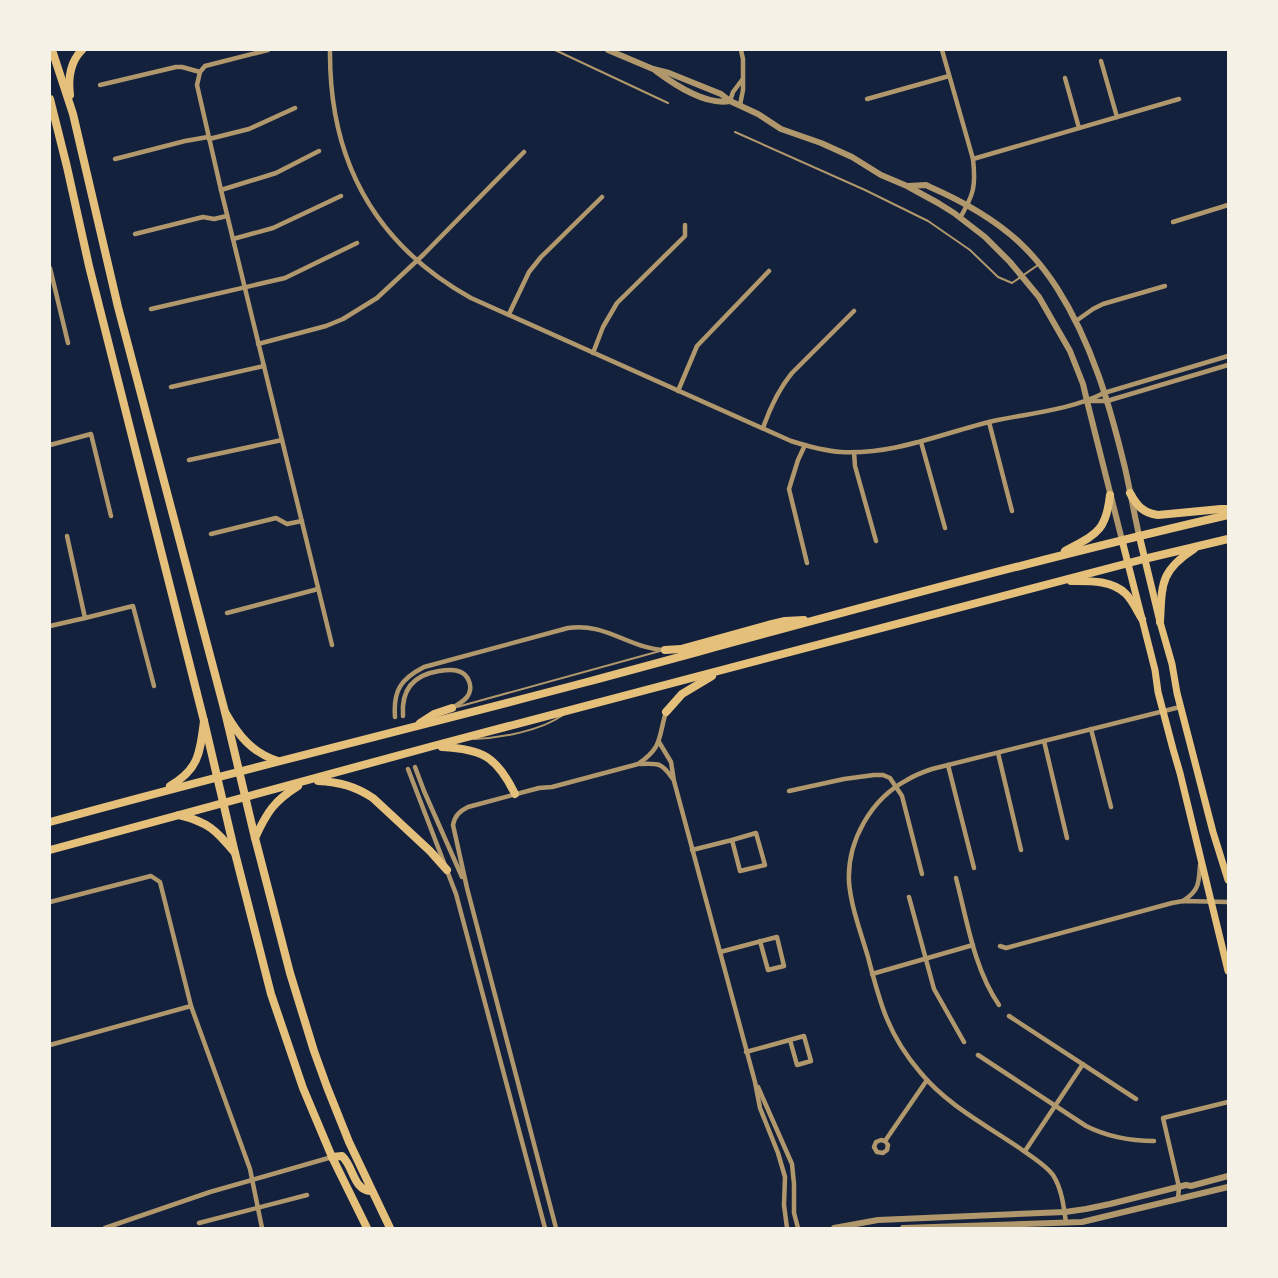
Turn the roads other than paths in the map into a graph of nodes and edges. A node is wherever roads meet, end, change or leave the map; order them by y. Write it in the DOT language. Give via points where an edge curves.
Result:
graph roads {
  1 [pos="53,50"];
  2 [pos="82,50"];
  3 [pos="268,50"];
  4 [pos="330,50"];
  5 [pos="555,50"];
  6 [pos="608,50"];
  7 [pos="741,50"];
  8 [pos="942,50"];
  9 [pos="1101,61"];
  10 [pos="200,72"];
  11 [pos="949,76"];
  12 [pos="1065,78"];
  13 [pos="742,80"];
  14 [pos="100,86"];
  15 [pos="50,99"];
  16 [pos="867,99"];
  17 [pos="1179,99"];
  18 [pos="730,101"];
  19 [pos="668,103"];
  20 [pos="740,105"];
  21 [pos="295,108"];
  22 [pos="73,114"];
  23 [pos="1118,117"];
  24 [pos="1079,128"];
  25 [pos="735,132"];
  26 [pos="208,138"];
  27 [pos="320,151"];
  28 [pos="524,152"];
  29 [pos="115,159"];
  30 [pos="973,159"];
  31 [pos="907,186"];
  32 [pos="220,190"];
  33 [pos="341,196"];
  34 [pos="602,197"];
  35 [pos="1228,205"];
  36 [pos="967,206"];
  37 [pos="227,216"];
  38 [pos="960,218"];
  39 [pos="1173,222"];
  40 [pos="685,225"];
  41 [pos="135,234"];
  42 [pos="232,239"];
  43 [pos="357,243"];
  44 [pos="417,261"];
  45 [pos="1040,264"];
  46 [pos="50,268"];
  47 [pos="769,271"];
  48 [pos="1023,276"];
  49 [pos="1165,286"];
  50 [pos="244,288"];
  51 [pos="152,309"];
  52 [pos="854,311"];
  53 [pos="509,314"];
  54 [pos="1076,321"];
  55 [pos="68,343"];
  56 [pos="258,344"];
  57 [pos="593,353"];
  58 [pos="1228,356"];
  59 [pos="1228,365"];
  60 [pos="264,366"];
  61 [pos="171,387"];
  62 [pos="678,391"];
  63 [pos="1104,393"];
  64 [pos="1087,401"];
  65 [pos="1107,401"];
  66 [pos="989,422"];
  67 [pos="763,428"];
  68 [pos="282,440"];
  69 [pos="921,442"];
  70 [pos="50,445"];
  71 [pos="805,445"];
  72 [pos="854,452"];
  73 [pos="189,460"];
  74 [pos="1130,493"];
  75 [pos="1110,495"];
  76 [pos="1228,509"];
  77 [pos="1012,511"];
  78 [pos="1228,515"];
  79 [pos="111,516"];
  80 [pos="302,521"];
  81 [pos="945,528"];
  82 [pos="211,534"];
  83 [pos="1139,535"];
  84 [pos="67,537"];
  85 [pos="1228,539"];
  86 [pos="876,540"];
  87 [pos="1122,540"];
  88 [pos="1198,546"];
  89 [pos="1055,557"];
  90 [pos="1144,559"];
  91 [pos="807,563"];
  92 [pos="1127,563"];
  93 [pos="1059,581"];
  94 [pos="318,589"];
  95 [pos="227,613"];
  96 [pos="86,618"];
  97 [pos="1142,619"];
  98 [pos="816,620"];
  99 [pos="1160,622"];
  100 [pos="50,626"];
  101 [pos="332,645"];
  102 [pos="665,650"];
  103 [pos="721,671"];
  104 [pos="154,686"];
  105 [pos="1180,707"];
  106 [pos="452,708"];
  107 [pos="1163,711"];
  108 [pos="225,712"];
  109 [pos="666,712"];
  110 [pos="403,716"];
  111 [pos="395,717"];
  112 [pos="204,721"];
  113 [pos="415,727"];
  114 [pos="1091,729"];
  115 [pos="1044,741"];
  116 [pos="659,742"];
  117 [pos="433,746"];
  118 [pos="998,753"];
  119 [pos="279,761"];
  120 [pos="638,764"];
  121 [pos="948,765"];
  122 [pos="415,767"];
  123 [pos="408,769"];
  124 [pos="239,772"];
  125 [pos="217,778"];
  126 [pos="306,781"];
  127 [pos="674,781"];
  128 [pos="896,786"];
  129 [pos="163,791"];
  130 [pos="789,791"];
  131 [pos="515,794"];
  132 [pos="245,797"];
  133 [pos="223,802"];
  134 [pos="1111,807"];
  135 [pos="178,815"];
  136 [pos="50,822"];
  137 [pos="255,838"];
  138 [pos="1067,838"];
  139 [pos="732,840"];
  140 [pos="50,850"];
  141 [pos="693,850"];
  142 [pos="1021,850"];
  143 [pos="234,853"];
  144 [pos="1200,857"];
  145 [pos="974,868"];
  146 [pos="447,870"];
  147 [pos="922,873"];
  148 [pos="956,878"];
  149 [pos="1228,880"];
  150 [pos="467,888"];
  151 [pos="909,897"];
  152 [pos="50,902"];
  153 [pos="1183,902"];
  154 [pos="1211,902"];
  155 [pos="1228,903"];
  156 [pos="760,941"];
  157 [pos="973,945"];
  158 [pos="1000,946"];
  159 [pos="720,952"];
  160 [pos="926,957"];
  161 [pos="1228,971"];
  162 [pos="872,974"];
  163 [pos="999,1005"];
  164 [pos="191,1006"];
  165 [pos="1009,1016"];
  166 [pos="790,1040"];
  167 [pos="964,1041"];
  168 [pos="50,1045"];
  169 [pos="746,1052"];
  170 [pos="978,1055"];
  171 [pos="1083,1064"];
  172 [pos="927,1080"];
  173 [pos="755,1082"];
  174 [pos="1136,1099"];
  175 [pos="1228,1102"];
  176 [pos="1055,1106"];
  177 [pos="762,1113"];
  178 [pos="772,1121"];
  179 [pos="885,1141"];
  180 [pos="1154,1142"];
  181 [pos="1024,1151"];
  182 [pos="332,1157"];
  183 [pos="1228,1176"];
  184 [pos="785,1177"];
  185 [pos="252,1180"];
  186 [pos="794,1184"];
  187 [pos="1179,1187"];
  188 [pos="1228,1187"];
  189 [pos="371,1191"];
  190 [pos="307,1195"];
  191 [pos="1178,1199"];
  192 [pos="258,1208"];
  193 [pos="1065,1212"];
  194 [pos="981,1216"];
  195 [pos="200,1223"];
  196 [pos="1066,1223"];
  197 [pos="982,1227"];
  198 [pos="105,1228"];
  199 [pos="262,1228"];
  200 [pos="367,1228"];
  201 [pos="390,1228"];
  202 [pos="545,1228"];
  203 [pos="556,1228"];
  204 [pos="787,1228"];
  205 [pos="798,1228"];
  206 [pos="834,1228"];
  207 [pos="903,1228"];
  1 -- 22 [label="main road"];
  2 -- 22 [label="main road" via="74,59 70,74"];
  3 -- 10 [label="street" via="204,66"];
  4 -- 44 [label="street" via="335,117 354,176 389,233"];
  5 -- 19 [label="lane"];
  6 -- 18 [label="street" via="653,69 698,96"];
  7 -- 13 [label="street"];
  8 -- 11 [label="street"];
  9 -- 23 [label="street"];
  10 -- 14 [label="street" via="166,68"];
  10 -- 26 [label="street" via="197,85"];
  11 -- 16 [label="street"];
  11 -- 30 [label="street"];
  12 -- 24 [label="street"];
  13 -- 18 [label="street"];
  13 -- 20 [label="street"];
  15 -- 112 [label="main road"];
  17 -- 23 [label="street"];
  18 -- 20 [label="street"];
  20 -- 31 [label="street" via="781,129 842,152"];
  21 -- 26 [label="street" via="249,129"];
  22 -- 108 [label="main road" via="118,307"];
  23 -- 24 [label="street"];
  24 -- 30 [label="street"];
  25 -- 48 [label="lane" via="928,221 1006,281 1012,283"];
  26 -- 29 [label="street"];
  26 -- 32 [label="street"];
  27 -- 32 [label="street" via="276,173"];
  28 -- 44 [label="street"];
  30 -- 36 [label="street" via="974,187"];
  31 -- 36 [label="street" via="926,185"];
  31 -- 38 [label="street"];
  32 -- 37 [label="street"];
  33 -- 42 [label="street" via="273,228"];
  34 -- 53 [label="street" via="529,272"];
  35 -- 39 [label="street"];
  36 -- 38 [label="street"];
  36 -- 45 [label="street" via="1002,228"];
  37 -- 41 [label="street" via="203,217"];
  37 -- 42 [label="street"];
  38 -- 48 [label="street"];
  40 -- 57 [label="street" via="685,236 617,303"];
  42 -- 50 [label="street"];
  43 -- 50 [label="street" via="285,278"];
  44 -- 53 [label="street" via="453,288"];
  44 -- 56 [label="street" via="377,298 343,319"];
  45 -- 48 [label="lane"];
  45 -- 54 [label="street"];
  46 -- 55 [label="street"];
  47 -- 62 [label="street" via="698,346"];
  48 -- 64 [label="street" via="1070,351"];
  49 -- 54 [label="street" via="1103,304"];
  50 -- 51 [label="street"];
  50 -- 56 [label="street"];
  52 -- 67 [label="street" via="784,383"];
  53 -- 57 [label="street"];
  54 -- 63 [label="street"];
  56 -- 60 [label="street"];
  57 -- 62 [label="street"];
  58 -- 63 [label="street"];
  59 -- 65 [label="street"];
  60 -- 61 [label="street"];
  60 -- 68 [label="street"];
  62 -- 67 [label="street"];
  63 -- 64 [label="street"];
  63 -- 65 [label="street"];
  64 -- 65 [label="street"];
  64 -- 66 [label="street"];
  64 -- 75 [label="street"];
  65 -- 74 [label="street"];
  66 -- 69 [label="street"];
  66 -- 77 [label="street"];
  67 -- 71 [label="street"];
  68 -- 73 [label="street"];
  68 -- 80 [label="street"];
  69 -- 72 [label="street"];
  69 -- 81 [label="street"];
  70 -- 79 [label="street" via="92,434"];
  71 -- 72 [label="street"];
  71 -- 91 [label="street" via="789,489"];
  72 -- 86 [label="street"];
  74 -- 76 [label="highway" via="1140,509 1153,515"];
  74 -- 83 [label="street"];
  75 -- 87 [label="street"];
  75 -- 89 [label="highway" via="1101,527"];
  78 -- 83 [label="highway"];
  80 -- 82 [label="street" via="287,524 276,518"];
  80 -- 94 [label="street"];
  83 -- 87 [label="highway"];
  83 -- 90 [label="main road"];
  84 -- 96 [label="street"];
  85 -- 88 [label="highway"];
  87 -- 89 [label="highway"];
  87 -- 92 [label="main road"];
  88 -- 90 [label="highway"];
  88 -- 99 [label="highway" via="1169,571 1162,589"];
  89 -- 98 [label="highway"];
  90 -- 92 [label="highway"];
  90 -- 99 [label="main road"];
  92 -- 93 [label="highway"];
  92 -- 97 [label="main road"];
  93 -- 97 [label="highway" via="1114,586 1125,593"];
  93 -- 103 [label="highway"];
  94 -- 95 [label="street"];
  94 -- 101 [label="street"];
  96 -- 100 [label="street"];
  96 -- 104 [label="street" via="133,606"];
  97 -- 107 [label="main road"];
  98 -- 102 [label="highway" via="784,621"];
  98 -- 113 [label="highway"];
  99 -- 105 [label="main road"];
  102 -- 106 [label="lane"];
  102 -- 111 [label="street" via="597,628 568,628 412,673 397,692"];
  103 -- 109 [label="highway" via="682,694"];
  103 -- 117 [label="highway"];
  105 -- 107 [label="street"];
  105 -- 149 [label="main road"];
  106 -- 110 [label="street" via="470,692 469,681 459,671 437,671 412,684 403,699"];
  106 -- 113 [label="highway"];
  107 -- 114 [label="street"];
  107 -- 144 [label="main road"];
  108 -- 119 [label="highway" via="247,744 263,756"];
  108 -- 124 [label="main road"];
  109 -- 116 [label="street"];
  112 -- 125 [label="main road"];
  112 -- 129 [label="highway" via="194,764 187,775"];
  113 -- 119 [label="highway"];
  114 -- 115 [label="street"];
  114 -- 134 [label="street"];
  115 -- 118 [label="street"];
  115 -- 138 [label="street"];
  116 -- 120 [label="street"];
  116 -- 127 [label="street" via="671,762"];
  117 -- 126 [label="highway"];
  117 -- 131 [label="highway" via="464,748 486,755 504,773"];
  118 -- 121 [label="street"];
  118 -- 142 [label="street"];
  119 -- 124 [label="highway"];
  120 -- 127 [label="street" via="662,765"];
  120 -- 131 [label="street"];
  121 -- 128 [label="street"];
  121 -- 145 [label="street"];
  122 -- 150 [label="street"];
  123 -- 146 [label="street"];
  124 -- 125 [label="highway"];
  124 -- 132 [label="main road"];
  125 -- 129 [label="highway"];
  125 -- 133 [label="main road"];
  126 -- 132 [label="highway"];
  126 -- 137 [label="highway" via="273,805"];
  126 -- 146 [label="highway" via="334,782 363,791"];
  127 -- 141 [label="street"];
  128 -- 130 [label="street" via="890,778 874,775"];
  128 -- 147 [label="street"];
  128 -- 162 [label="street" via="864,823 849,871 850,893"];
  129 -- 136 [label="highway"];
  131 -- 150 [label="street" via="468,807 454,818"];
  132 -- 133 [label="highway"];
  132 -- 137 [label="main road"];
  133 -- 135 [label="highway"];
  133 -- 143 [label="main road"];
  135 -- 140 [label="highway"];
  135 -- 143 [label="highway" via="213,829"];
  137 -- 189 [label="main road" via="314,1051"];
  139 -- 139 [label="street" via="756,833 765,865 740,871"];
  139 -- 141 [label="street"];
  141 -- 159 [label="street"];
  143 -- 182 [label="main road" via="271,994"];
  144 -- 153 [label="street" via="1198,886"];
  144 -- 154 [label="main road"];
  146 -- 202 [label="street"];
  148 -- 157 [label="street"];
  150 -- 203 [label="street"];
  151 -- 160 [label="street"];
  152 -- 164 [label="street" via="151,876 160,882"];
  153 -- 154 [label="street"];
  153 -- 158 [label="street" via="1006,948"];
  154 -- 155 [label="street"];
  154 -- 161 [label="main road"];
  156 -- 156 [label="street" via="777,937 784,966 768,970"];
  156 -- 159 [label="street"];
  157 -- 160 [label="street"];
  157 -- 163 [label="street"];
  159 -- 169 [label="street"];
  160 -- 162 [label="street"];
  160 -- 167 [label="street" via="934,989"];
  162 -- 172 [label="street" via="892,1031"];
  164 -- 168 [label="street"];
  164 -- 185 [label="street"];
  165 -- 171 [label="street"];
  166 -- 166 [label="street" via="804,1036 811,1061 797,1065"];
  166 -- 169 [label="street"];
  169 -- 173 [label="street"];
  170 -- 176 [label="street"];
  171 -- 174 [label="street"];
  171 -- 176 [label="street"];
  172 -- 179 [label="street"];
  172 -- 181 [label="street"];
  173 -- 177 [label="street"];
  173 -- 178 [label="street"];
  175 -- 187 [label="street" via="1163,1119"];
  176 -- 180 [label="street" via="1100,1133"];
  176 -- 181 [label="street"];
  177 -- 178 [label="lane"];
  177 -- 184 [label="street"];
  178 -- 186 [label="street" via="792,1164"];
  181 -- 193 [label="street" via="1053,1175"];
  182 -- 185 [label="street"];
  182 -- 189 [label="main road" via="342,1156 359,1186"];
  182 -- 200 [label="main road"];
  183 -- 187 [label="street"];
  184 -- 186 [label="lane"];
  184 -- 204 [label="street"];
  185 -- 192 [label="street"];
  185 -- 198 [label="street"];
  186 -- 205 [label="street"];
  187 -- 191 [label="street"];
  187 -- 193 [label="street"];
  188 -- 191 [label="street"];
  189 -- 201 [label="main road"];
  190 -- 192 [label="street"];
  191 -- 196 [label="street"];
  192 -- 195 [label="street"];
  192 -- 199 [label="street"];
  193 -- 194 [label="street"];
  193 -- 196 [label="street"];
  194 -- 197 [label="street"];
  194 -- 206 [label="street" via="878,1220"];
  196 -- 197 [label="street"];
  197 -- 207 [label="street"];
}
